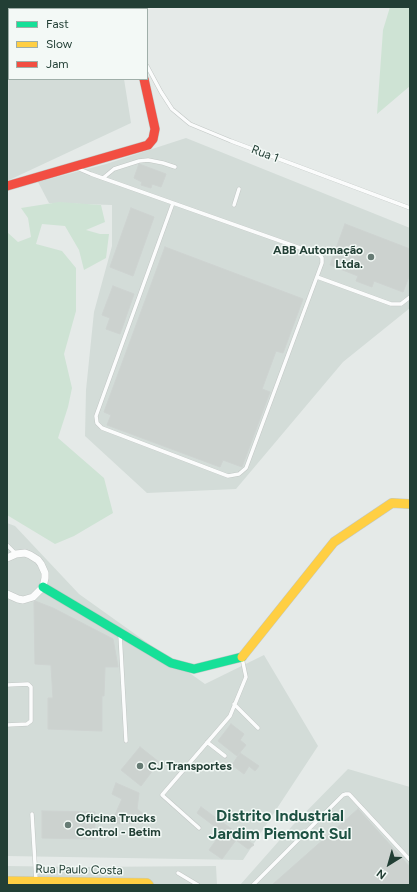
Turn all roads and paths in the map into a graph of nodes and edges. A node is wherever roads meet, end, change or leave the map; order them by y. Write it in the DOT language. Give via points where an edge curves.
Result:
graph roads {
  1 [pos="148,68"];
  2 [pos="144,80"];
  3 [pos="73,167"];
  4 [pos="175,167"];
  5 [pos="103,178"];
  6 [pos="7,186"];
  7 [pos="239,189"];
  8 [pos="173,203"];
  9 [pos="234,205"];
  10 [pos="410,208"];
  11 [pos="317,276"];
  12 [pos="410,297"];
  13 [pos="410,504"];
  14 [pos="7,545"];
  15 [pos="16,554"];
  16 [pos="7,558"];
  17 [pos="43,587"];
  18 [pos="7,594"];
  19 [pos="120,633"];
  20 [pos="242,657"];
  21 [pos="7,685"];
  22 [pos="234,704"];
  23 [pos="7,725"];
  24 [pos="258,728"];
  25 [pos="126,741"];
  26 [pos="207,742"];
  27 [pos="225,756"];
  28 [pos="32,814"];
  29 [pos="199,828"];
  30 [pos="410,860"];
  31 [pos="178,873"];
  32 [pos="7,881"];
  33 [pos="36,882"];
  34 [pos="74,884"];
  35 [pos="87,884"];
  36 [pos="150,885"];
  37 [pos="198,885"];
  38 [pos="253,885"];
  1 -- 10 [label="lane, Rua 1" via="172,108 190,124"];
  2 -- 3 [label="street" via="155,129 153,139 141,147"];
  3 -- 5 [label="lane"];
  3 -- 6 [label="street"];
  4 -- 5 [label="lane" via="156,161 139,160 114,169"];
  5 -- 8 [label="lane"];
  7 -- 9 [label="lane"];
  8 -- 11 [label="lane" via="320,255 322,263"];
  8 -- 11 [label="lane" via="96,416 97,423 102,428 228,476 238,474 246,468"];
  11 -- 12 [label="lane" via="391,304 401,304"];
  13 -- 20 [label="street" via="392,503 334,542"];
  14 -- 15 [label="lane"];
  15 -- 16 [label="street"];
  15 -- 17 [label="street" via="26,553 38,560 45,573"];
  17 -- 18 [label="street" via="28,599 18,599"];
  17 -- 19 [label="street"];
  19 -- 20 [label="street" via="171,663 194,669"];
  19 -- 25 [label="lane"];
  20 -- 22 [label="lane" via="246,677"];
  21 -- 23 [label="lane" via="31,686 31,721 27,724"];
  22 -- 24 [label="lane"];
  22 -- 26 [label="lane" via="230,716"];
  26 -- 27 [label="lane"];
  26 -- 29 [label="lane" via="162,795"];
  28 -- 33 [label="lane"];
  30 -- 38 [label="lane" via="349,794 346,794"];
  31 -- 37 [label="lane"];
  32 -- 33 [label="street, Rua Paulo Costa"];
  33 -- 34 [label="street, Rua Paulo Costa"];
  34 -- 35 [label="street, Rua Paulo Costa"];
  35 -- 36 [label="street, Rua Paulo Costa"];
}
